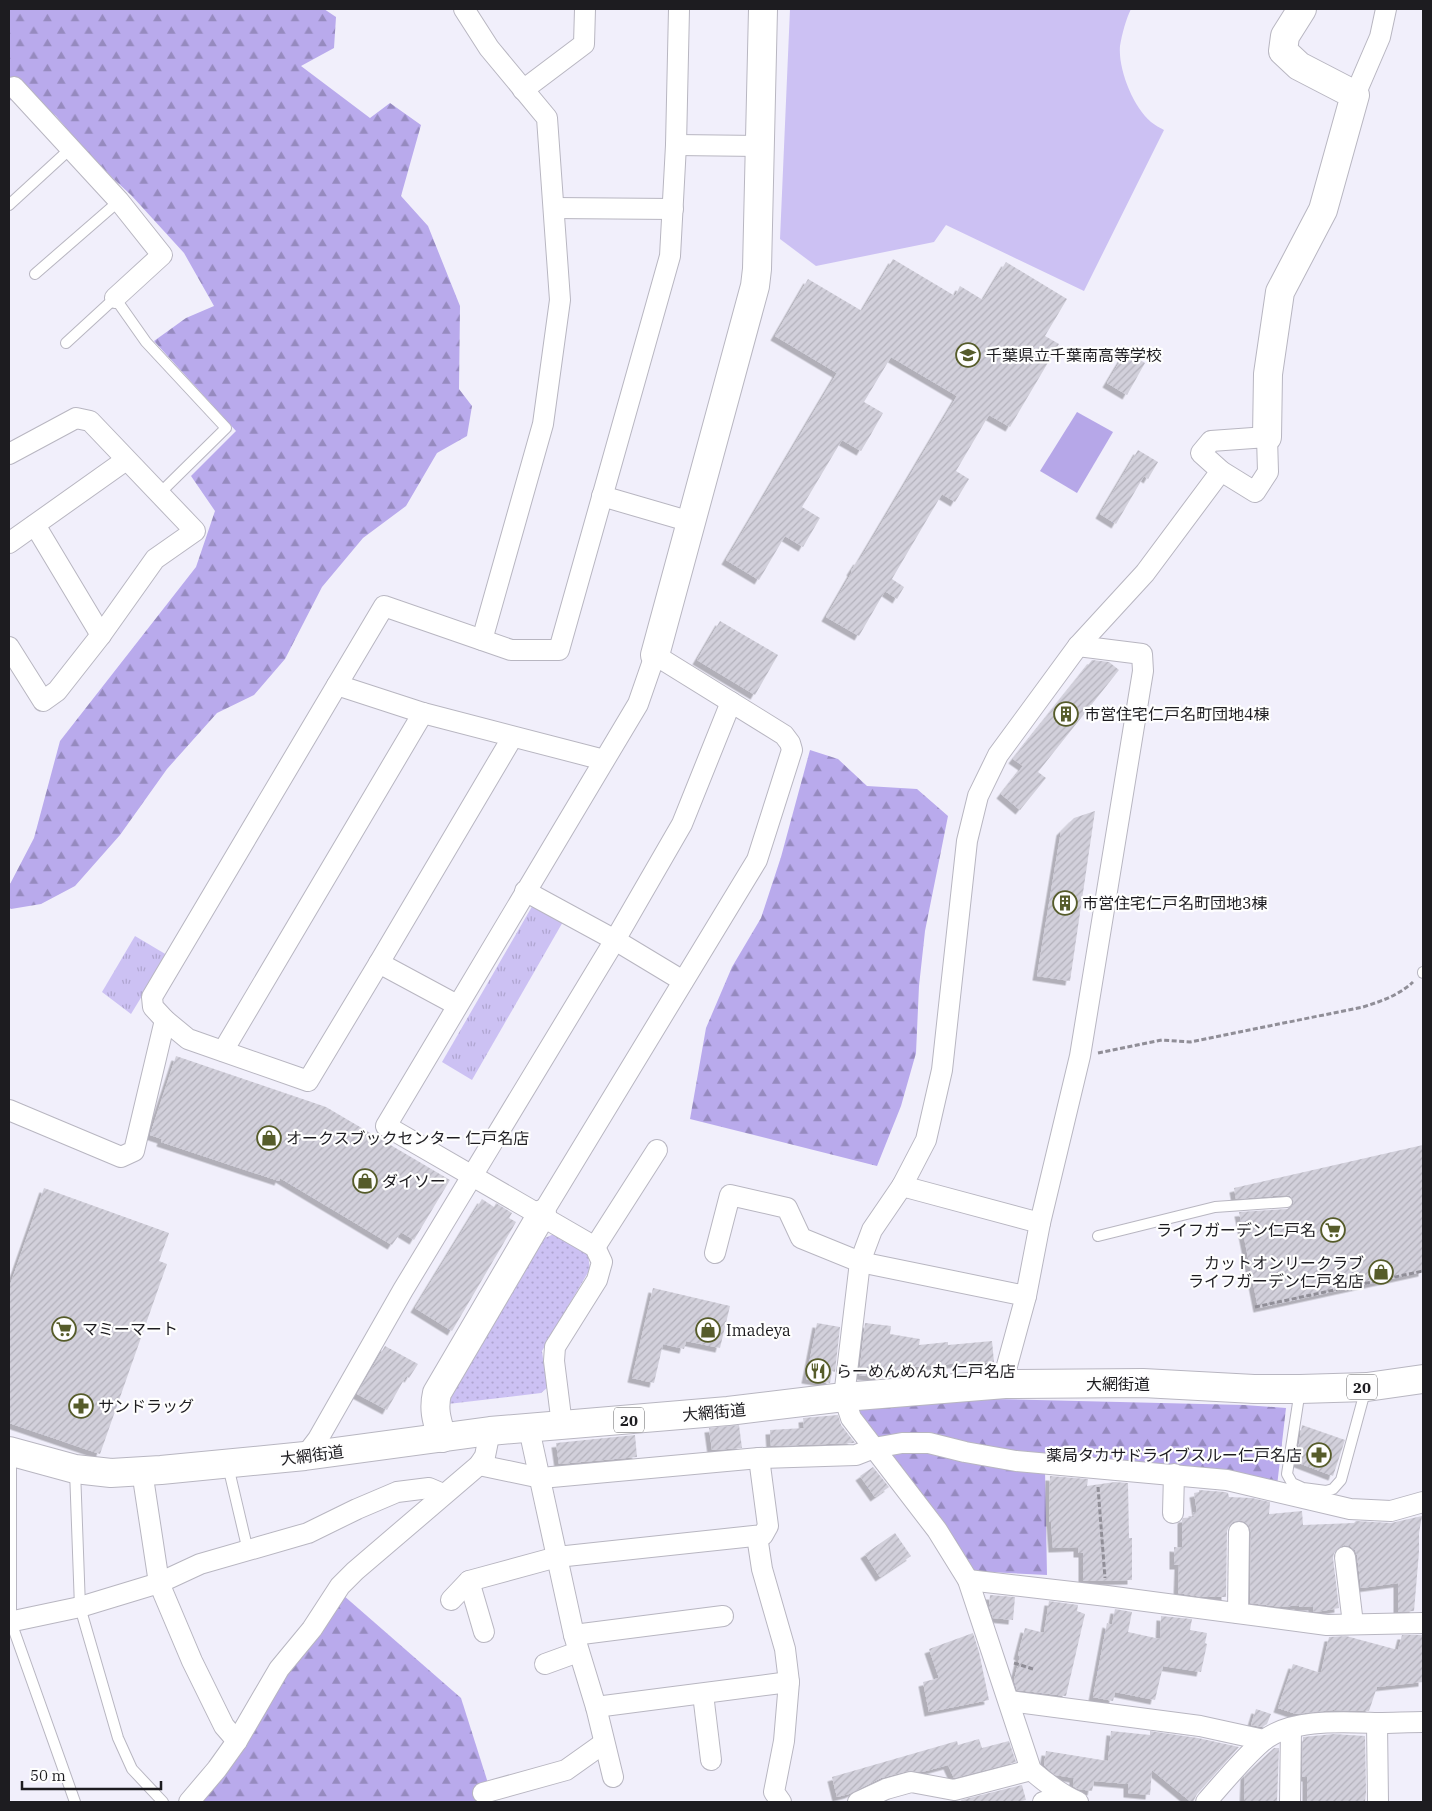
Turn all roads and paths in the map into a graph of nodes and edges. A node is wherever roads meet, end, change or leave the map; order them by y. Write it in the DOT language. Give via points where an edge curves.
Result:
graph roads {
  1 [pos="465,9"];
  2 [pos="585,9"];
  3 [pos="679,9"];
  4 [pos="763,9"];
  5 [pos="1302,9"];
  6 [pos="1386,9"];
  7 [pos="523,90"];
  8 [pos="12,91"];
  9 [pos="1355,95"];
  10 [pos="676,145"];
  11 [pos="760,146"];
  12 [pos="70,149"];
  13 [pos="119,201"];
  14 [pos="9,205"];
  15 [pos="554,208"];
  16 [pos="673,209"];
  17 [pos="35,274"];
  18 [pos="115,298"];
  19 [pos="66,343"];
  20 [pos="1267,437"];
  21 [pos="9,454"];
  22 [pos="126,460"];
  23 [pos="1221,471"];
  24 [pos="159,494"];
  25 [pos="602,496"];
  26 [pos="691,522"];
  27 [pos="35,525"];
  28 [pos="9,544"];
  29 [pos="101,635"];
  30 [pos="482,640"];
  31 [pos="1078,646"];
  32 [pos="9,647"];
  33 [pos="654,655"];
  34 [pos="337,685"];
  35 [pos="731,702"];
  36 [pos="423,713"];
  37 [pos="512,738"];
  38 [pos="604,760"];
  39 [pos="525,891"];
  40 [pos="615,940"];
  41 [pos="379,963"];
  42 [pos="1423,973"];
  43 [pos="683,981"];
  44 [pos="457,1005"];
  45 [pos="165,1020"];
  46 [pos="222,1051"];
  47 [pos="1080,1056"];
  48 [pos="9,1110"];
  49 [pos="657,1150"];
  50 [pos="472,1176"];
  51 [pos="902,1186"];
  52 [pos="1288,1202"];
  53 [pos="542,1214"];
  54 [pos="1040,1223"];
  55 [pos="1098,1236"];
  56 [pos="595,1246"];
  57 [pos="714,1253"];
  58 [pos="860,1262"];
  59 [pos="1423,1271"];
  60 [pos="1026,1296"];
  61 [pos="1255,1307"];
  62 [pos="1423,1379"];
  63 [pos="1005,1384"];
  64 [pos="1366,1387"];
  65 [pos="1300,1389"];
  66 [pos="844,1397"];
  67 [pos="562,1425"];
  68 [pos="529,1428"];
  69 [pos="490,1430"];
  70 [pos="442,1438"];
  71 [pos="874,1448"];
  72 [pos="10,1451"];
  73 [pos="306,1456"];
  74 [pos="760,1458"];
  75 [pos="228,1465"];
  76 [pos="479,1465"];
  77 [pos="75,1469"];
  78 [pos="1097,1469"];
  79 [pos="142,1471"];
  80 [pos="1174,1474"];
  81 [pos="541,1478"];
  82 [pos="443,1494"];
  83 [pos="1423,1502"];
  84 [pos="1173,1513"];
  85 [pos="1239,1532"];
  86 [pos="757,1536"];
  87 [pos="248,1551"];
  88 [pos="557,1557"];
  89 [pos="1345,1557"];
  90 [pos="968,1580"];
  91 [pos="469,1582"];
  92 [pos="159,1583"];
  93 [pos="1107,1596"];
  94 [pos="451,1600"];
  95 [pos="80,1607"];
  96 [pos="1238,1614"];
  97 [pos="723,1616"];
  98 [pos="10,1622"];
  99 [pos="1423,1623"];
  100 [pos="1353,1624"];
  101 [pos="484,1632"];
  102 [pos="576,1644"];
  103 [pos="546,1664"];
  104 [pos="789,1682"];
  105 [pos="703,1694"];
  106 [pos="1009,1701"];
  107 [pos="596,1707"];
  108 [pos="1423,1722"];
  109 [pos="1377,1723"];
  110 [pos="1291,1729"];
  111 [pos="1264,1740"];
  112 [pos="237,1741"];
  113 [pos="604,1743"];
  114 [pos="712,1760"];
  115 [pos="1031,1770"];
  116 [pos="613,1776"];
  117 [pos="482,1793"];
  118 [pos="1071,1799"];
  119 [pos="75,1802"];
  120 [pos="164,1802"];
  121 [pos="189,1802"];
  122 [pos="781,1802"];
  123 [pos="858,1802"];
  124 [pos="1042,1802"];
  125 [pos="1206,1802"];
  126 [pos="1290,1802"];
  127 [pos="1378,1802"];
  1 -- 7 [label="street" via="489,48"];
  2 -- 7 [label="street" via="584,44"];
  3 -- 10 [label="street"];
  4 -- 11 [label="main road"];
  5 -- 9 [label="main road" via="1285,36 1283,51 1299,66"];
  6 -- 9 [label="street" via="1380,37"];
  7 -- 15 [label="street" via="547,118"];
  8 -- 12 [label="street"];
  9 -- 20 [label="main road" via="1323,210 1280,292 1268,374"];
  10 -- 11 [label="street"];
  10 -- 16 [label="street"];
  11 -- 26 [label="main road" via="755,286"];
  12 -- 13 [label="street"];
  12 -- 14 [label="lane"];
  13 -- 17 [label="lane"];
  13 -- 18 [label="street" via="162,255"];
  15 -- 16 [label="street"];
  15 -- 30 [label="street" via="560,300 543,424"];
  16 -- 25 [label="street" via="670,256"];
  18 -- 19 [label="lane"];
  18 -- 24 [label="lane" via="146,342 226,428"];
  20 -- 23 [label="street" via="1211,441 1201,453"];
  20 -- 23 [label="street" via="1268,472 1255,492"];
  21 -- 22 [label="street" via="76,418 90,421"];
  22 -- 24 [label="street"];
  22 -- 27 [label="street"];
  23 -- 31 [label="street" via="1144,574"];
  24 -- 29 [label="street" via="195,532 155,559"];
  25 -- 26 [label="street"];
  25 -- 30 [label="street" via="558,650 512,650"];
  26 -- 33 [label="main road"];
  27 -- 28 [label="street"];
  27 -- 29 [label="street"];
  29 -- 32 [label="street" via="57,691 43,701"];
  30 -- 34 [label="street" via="384,606"];
  31 -- 47 [label="street" via="1142,654 1143,671"];
  31 -- 51 [label="street" via="998,755 978,796 967,841 942,1070 926,1140"];
  33 -- 35 [label="street"];
  33 -- 38 [label="street" via="638,704"];
  34 -- 36 [label="street"];
  34 -- 45 [label="street" via="152,997 153,1007"];
  35 -- 40 [label="street" via="682,824"];
  35 -- 43 [label="street" via="784,735 792,750 757,860"];
  36 -- 37 [label="street"];
  36 -- 46 [label="street"];
  37 -- 38 [label="street"];
  37 -- 41 [label="street"];
  38 -- 39 [label="street"];
  39 -- 40 [label="street"];
  39 -- 44 [label="street"];
  40 -- 43 [label="street"];
  40 -- 50 [label="street"];
  41 -- 44 [label="street"];
  41 -- 46 [label="street" via="308,1081"];
  42 -- 47 [label="path" via="1387,1000 1363,1006 1190,1042 1162,1040"];
  43 -- 53 [label="street"];
  44 -- 50 [label="street" via="386,1126"];
  45 -- 46 [label="street" via="188,1040"];
  45 -- 48 [label="street" via="134,1151 121,1157"];
  47 -- 54 [label="street"];
  49 -- 56 [label="street"];
  50 -- 53 [label="street"];
  50 -- 73 [label="street"];
  51 -- 54 [label="street"];
  51 -- 58 [label="street" via="872,1230"];
  52 -- 55 [label="lane" via="1215,1207"];
  53 -- 56 [label="street"];
  53 -- 70 [label="main road" via="438,1393 434,1404"];
  54 -- 60 [label="street"];
  56 -- 67 [label="street" via="602,1262 597,1280 555,1347"];
  57 -- 58 [label="street" via="730,1195 787,1208 801,1238"];
  58 -- 60 [label="street"];
  58 -- 66 [label="street"];
  59 -- 61 [label="path"];
  60 -- 63 [label="street" via="1005,1373"];
  62 -- 64 [label="main road, 大網街道 / 20"];
  63 -- 65 [label="main road, 大網街道 / 20" via="1143,1383"];
  63 -- 66 [label="main road, 大網街道 / 20"];
  64 -- 65 [label="main road, 大網街道 / 20"];
  64 -- 65 [label="lane" via="1341,1480 1333,1489 1326,1491 1303,1488 1292,1483 1287,1474"];
  66 -- 67 [label="main road, 大網街道 / 20"];
  66 -- 71 [label="street" via="851,1418"];
  67 -- 68 [label="main road, 大網街道 / 20"];
  68 -- 69 [label="main road, 大網街道 / 20"];
  68 -- 81 [label="street"];
  69 -- 70 [label="main road, 大網街道 / 20"];
  69 -- 76 [label="street" via="485,1456"];
  70 -- 73 [label="main road, 大網街道 / 20"];
  71 -- 74 [label="street" via="856,1455"];
  71 -- 78 [label="street" via="902,1442 929,1444 1016,1461"];
  71 -- 90 [label="street" via="937,1530"];
  72 -- 77 [label="main road, 大網街道 / 20"];
  72 -- 98 [label="lane"];
  73 -- 75 [label="main road, 大網街道 / 20"];
  74 -- 81 [label="street"];
  74 -- 86 [label="street" via="768,1526 763,1535"];
  75 -- 79 [label="main road, 大網街道 / 20"];
  75 -- 87 [label="lane"];
  76 -- 81 [label="street"];
  76 -- 82 [label="street"];
  77 -- 79 [label="main road, 大網街道 / 20" via="111,1473"];
  77 -- 95 [label="lane"];
  78 -- 80 [label="street"];
  78 -- 93 [label="path"];
  79 -- 92 [label="street"];
  80 -- 83 [label="street" via="1227,1480 1350,1509 1391,1511"];
  80 -- 84 [label="street"];
  81 -- 88 [label="street"];
  82 -- 87 [label="street" via="429,1488 397,1492 308,1533"];
  82 -- 112 [label="street" via="340,1586 312,1629 278,1670"];
  85 -- 96 [label="street"];
  86 -- 88 [label="street"];
  86 -- 104 [label="street" via="762,1569 786,1650"];
  87 -- 92 [label="street" via="200,1564"];
  88 -- 91 [label="street"];
  88 -- 102 [label="street"];
  89 -- 100 [label="street"];
  90 -- 93 [label="street"];
  90 -- 106 [label="street"];
  91 -- 94 [label="street"];
  91 -- 101 [label="street"];
  92 -- 95 [label="street"];
  92 -- 112 [label="street" via="224,1726"];
  93 -- 96 [label="street"];
  95 -- 98 [label="street"];
  95 -- 120 [label="lane" via="118,1738 132,1769"];
  96 -- 100 [label="street" via="1327,1625"];
  97 -- 102 [label="street"];
  98 -- 119 [label="lane"];
  99 -- 100 [label="street"];
  102 -- 103 [label="street"];
  102 -- 107 [label="street"];
  104 -- 105 [label="street"];
  104 -- 122 [label="street" via="784,1741 774,1792"];
  105 -- 107 [label="street"];
  105 -- 114 [label="street"];
  106 -- 111 [label="street" via="1200,1726"];
  106 -- 115 [label="street"];
  107 -- 113 [label="street"];
  108 -- 109 [label="street"];
  109 -- 110 [label="street" via="1317,1723"];
  109 -- 127 [label="street"];
  110 -- 111 [label="street"];
  110 -- 126 [label="street"];
  111 -- 125 [label="street"];
  112 -- 121 [label="street"];
  113 -- 116 [label="street"];
  113 -- 117 [label="street" via="566,1770"];
  115 -- 118 [label="street"];
  115 -- 123 [label="street" via="954,1790 911,1782"];
  118 -- 124 [label="street"];
}
